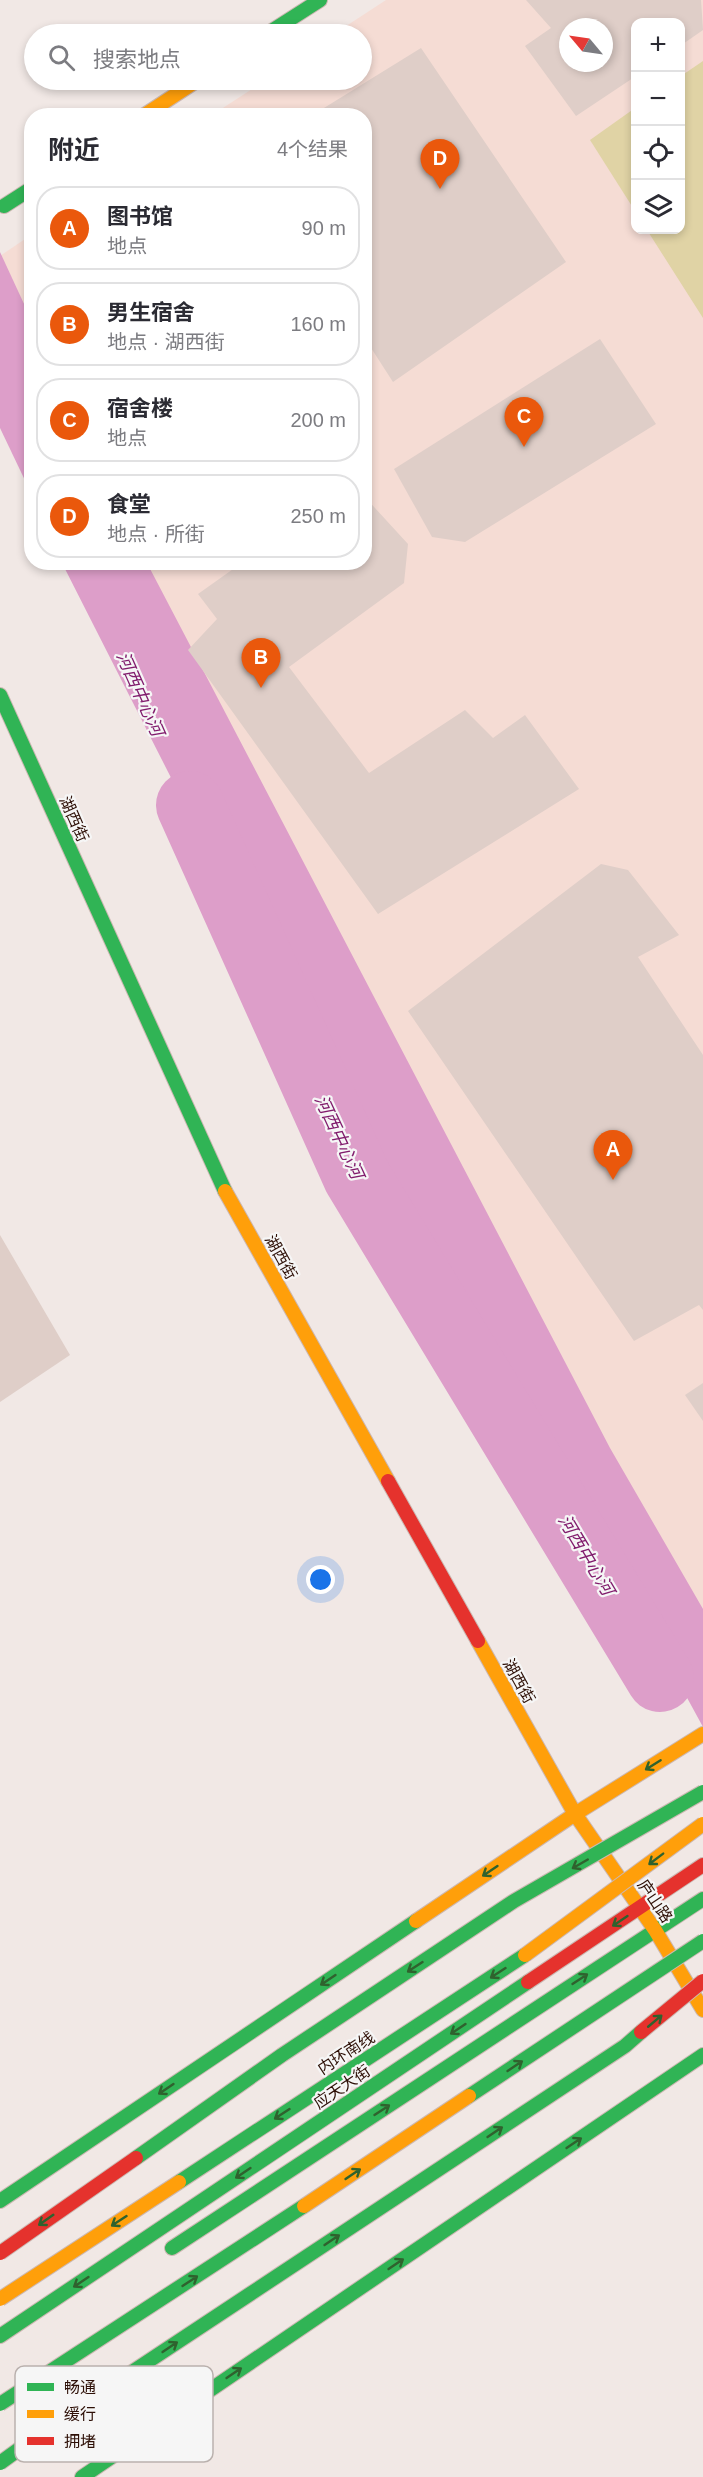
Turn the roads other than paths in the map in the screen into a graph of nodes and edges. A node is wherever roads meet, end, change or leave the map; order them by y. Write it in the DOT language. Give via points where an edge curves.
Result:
graph roads {
  1 [pos="320,0"];
  2 [pos="283,24"];
  3 [pos="183,90"];
  4 [pos="155,108"];
  5 [pos="24,193"];
  6 [pos="4,206"];
  7 [pos="0,695"];
  8 [pos="703,1734"];
  9 [pos="703,1792"];
  10 [pos="575,1814"];
  11 [pos="703,1824"];
  12 [pos="703,1865"];
  13 [pos="703,1899"];
  14 [pos="640,1907"];
  15 [pos="655,1930"];
  16 [pos="703,1941"];
  17 [pos="703,1981"];
  18 [pos="703,2010"];
  19 [pos="703,2055"];
  20 [pos="0,2201"];
  21 [pos="0,2253"];
  22 [pos="159,2257"];
  23 [pos="0,2299"];
  24 [pos="0,2336"];
  25 [pos="58,2366"];
  26 [pos="141,2366"];
  27 [pos="213,2388"];
  28 [pos="15,2394"];
  29 [pos="0,2404"];
  30 [pos="15,2452"];
  31 [pos="104,2462"];
  32 [pos="0,2463"];
  33 [pos="82,2477"];
  1 -- 2 [label="main road"];
  3 -- 4 [label="main road"];
  5 -- 6 [label="main road"];
  7 -- 10 [label="main road, 湖西街" via="223,1188"];
  8 -- 10 [label="main road, one-way"];
  9 -- 21 [label="main road, one-way, bridge" via="514,1901 282,2055"];
  10 -- 14 [label="main road, 庐山路"];
  10 -- 20 [label="main road, one-way"];
  11 -- 23 [label="main road, 内环南线, one-way, bridge" via="523,1957"];
  12 -- 14 [label="main road, 应天大街"];
  13 -- 15 [label="main road"];
  14 -- 15 [label="main road, 庐山路"];
  14 -- 24 [label="main road, 应天大街, one-way"];
  15 -- 18 [label="main road, 庐山路"];
  22 -- 15 [label="main road, one-way"];
  25 -- 16 [label="main road, one-way, bridge"];
  26 -- 17 [label="main road, one-way, bridge" via="625,2046"];
  27 -- 19 [label="main road, one-way"];
  29 -- 28 [label="main road, one-way, bridge"];
  32 -- 30 [label="main road, one-way, bridge"];
  33 -- 31 [label="main road, one-way"];
}
